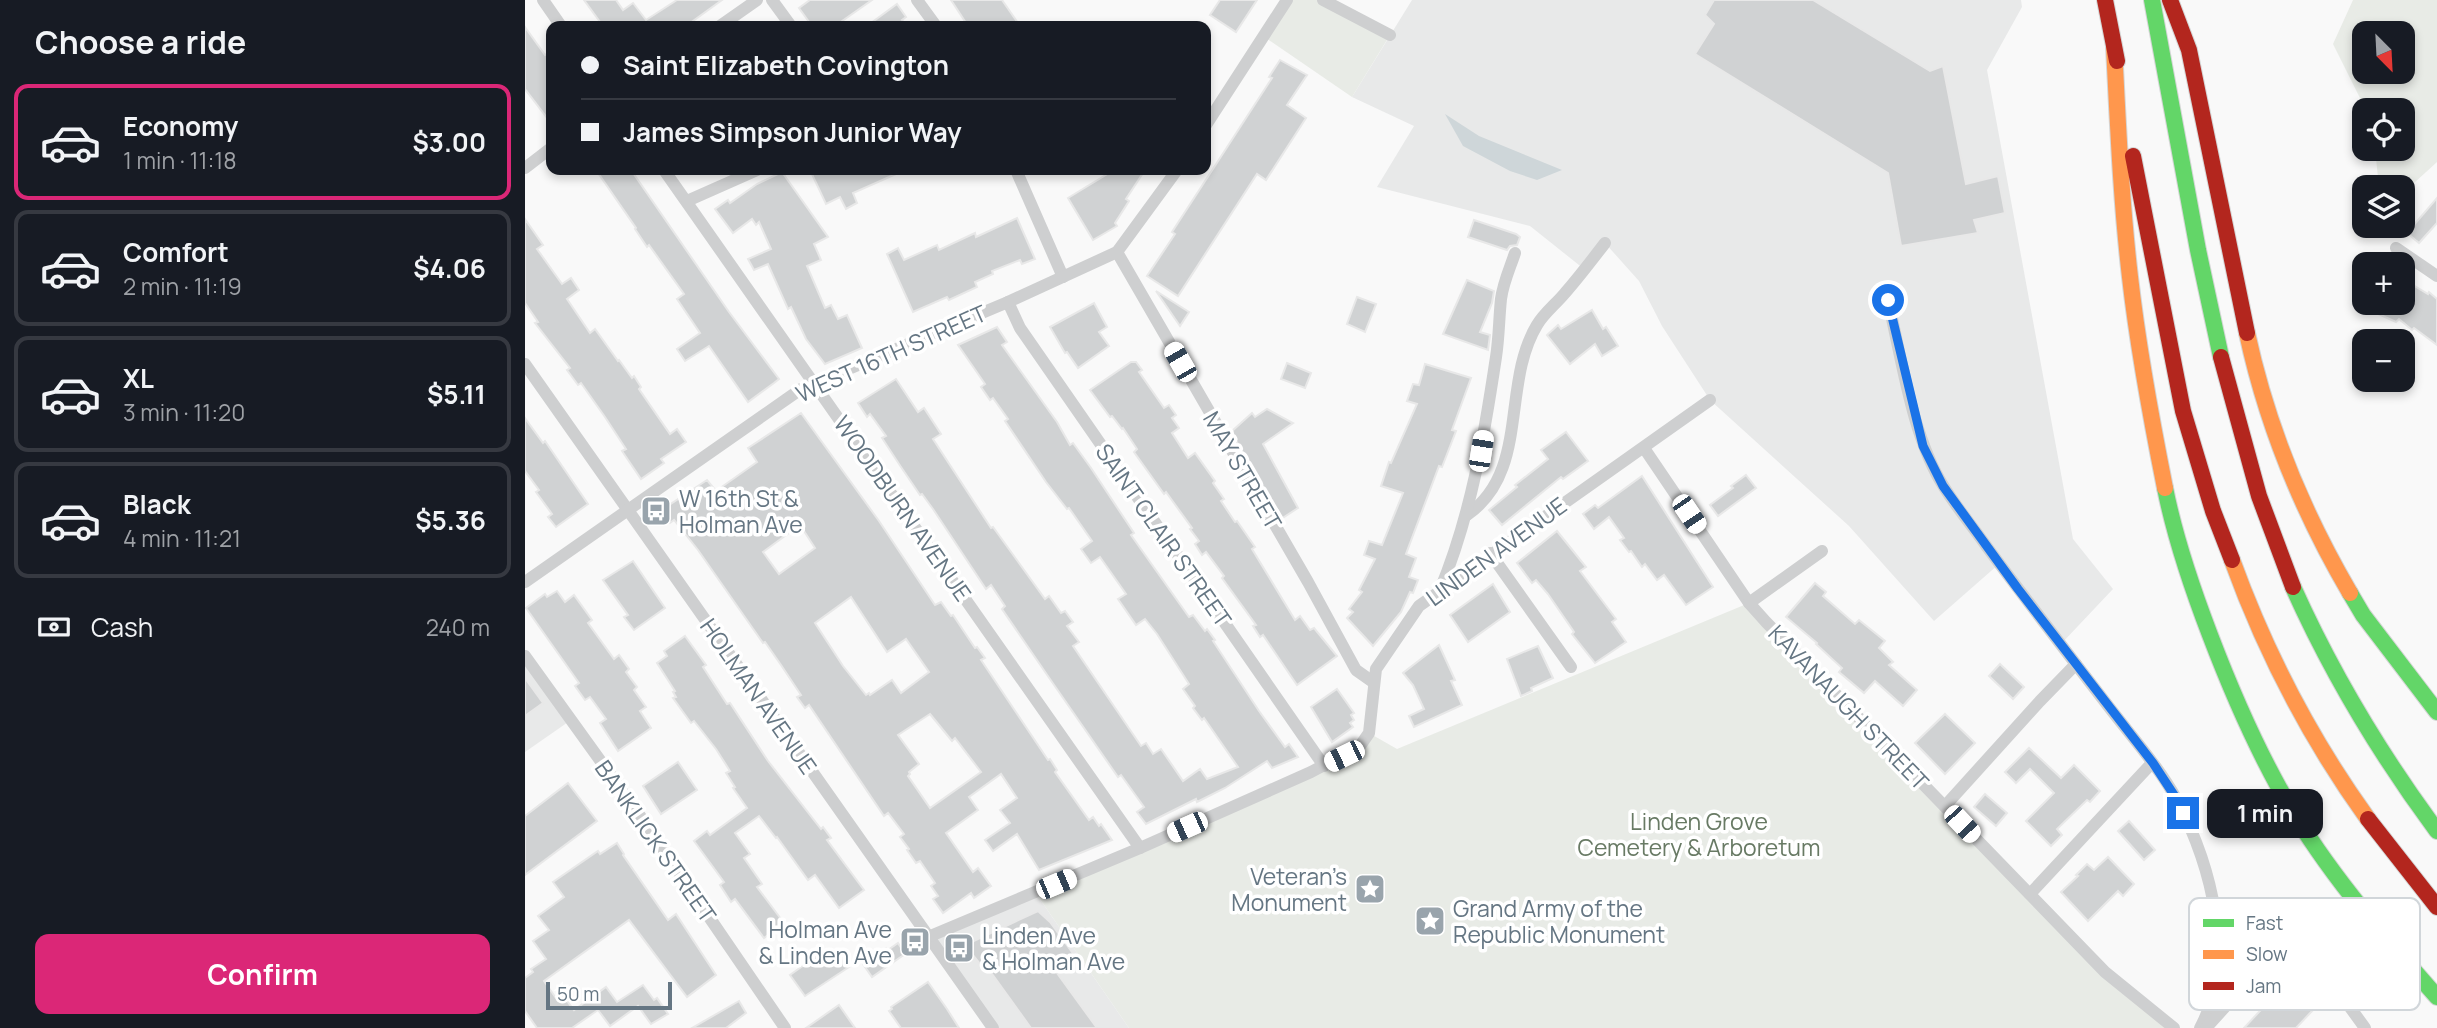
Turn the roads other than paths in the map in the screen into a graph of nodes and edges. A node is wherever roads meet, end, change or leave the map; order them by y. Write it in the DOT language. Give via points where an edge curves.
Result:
graph roads {
  1 [pos="543,0"];
  2 [pos="757,0"];
  3 [pos="772,0"];
  4 [pos="917,0"];
  5 [pos="1287,0"];
  6 [pos="1324,0"];
  7 [pos="2105,0"];
  8 [pos="2152,0"];
  9 [pos="2170,0"];
  10 [pos="558,21"];
  11 [pos="727,21"];
  12 [pos="787,21"];
  13 [pos="932,21"];
  14 [pos="1390,35"];
  15 [pos="2114,47"];
  16 [pos="1211,117"];
  17 [pos="546,152"];
  18 [pos="525,168"];
  19 [pos="668,175"];
  20 [pos="746,175"];
  21 [pos="1018,175"];
  22 [pos="1173,175"];
  23 [pos="687,201"];
  24 [pos="1605,243"];
  25 [pos="2396,247"];
  26 [pos="1117,252"];
  27 [pos="1515,253"];
  28 [pos="2437,276"];
  29 [pos="1063,277"];
  30 [pos="1888,300"];
  31 [pos="1008,302"];
  32 [pos="525,363"];
  33 [pos="815,383"];
  34 [pos="1710,400"];
  35 [pos="1644,448"];
  36 [pos="628,509"];
  37 [pos="1467,515"];
  38 [pos="1822,551"];
  39 [pos="1490,553"];
  40 [pos="525,582"];
  41 [pos="1440,590"];
  42 [pos="1749,603"];
  43 [pos="525,656"];
  44 [pos="2076,664"];
  45 [pos="1571,667"];
  46 [pos="1373,682"];
  47 [pos="2437,712"];
  48 [pos="2153,763"];
  49 [pos="1324,766"];
  50 [pos="1945,806"];
  51 [pos="2437,831"];
  52 [pos="1140,848"];
  53 [pos="2030,894"];
  54 [pos="2212,898"];
  55 [pos="2354,898"];
  56 [pos="2437,907"];
  57 [pos="928,937"];
  58 [pos="2420,978"];
  59 [pos="2437,997"];
  60 [pos="2210,1010"];
  61 [pos="2222,1010"];
  62 [pos="2352,1010"];
  63 [pos="785,1028"];
  64 [pos="993,1028"];
  65 [pos="2174,1028"];
  66 [pos="2200,1028"];
  67 [pos="2206,1028"];
  68 [pos="2365,1028"];
  1 -- 10 [label="street"];
  2 -- 11 [label="street"];
  3 -- 12 [label="street"];
  4 -- 13 [label="street"];
  5 -- 16 [label="street"];
  6 -- 14 [label="street"];
  7 -- 15 [label="highway"];
  8 -- 51 [label="highway" via="2222,357 2259,496 2290,581 2342,687"];
  9 -- 47 [label="highway" via="2189,50 2246,327 2281,453 2322,545 2363,615"];
  15 -- 55 [label="highway" via="2130,279 2164,487 2192,587 2251,734 2296,817"];
  15 -- 56 [label="highway" via="2169,348 2192,445 2227,552 2271,656 2329,761 2377,833"];
  17 -- 18 [label="street"];
  19 -- 23 [label="street, WOODBURN AVENUE"];
  20 -- 23 [label="street"];
  21 -- 29 [label="street"];
  22 -- 26 [label="street, WEST 16TH STREET"];
  23 -- 33 [label="street, WOODBURN AVENUE"];
  24 -- 37 [label="street" via="1537,324 1521,372 1503,466 1482,505"];
  25 -- 28 [label="street"];
  26 -- 29 [label="street, WEST 16TH STREET"];
  26 -- 46 [label="street, MAY STREET" via="1356,670"];
  27 -- 37 [label="street" via="1502,296 1491,389"];
  29 -- 31 [label="street, WEST 16TH STREET"];
  30 -- 44 [label="street" via="1923,446 1943,486"];
  31 -- 33 [label="street, WEST 16TH STREET"];
  31 -- 49 [label="street, SAINT CLAIR STREET" via="1020,328"];
  32 -- 36 [label="street, HOLMAN AVENUE"];
  33 -- 36 [label="street, WEST 16TH STREET"];
  33 -- 52 [label="street, WOODBURN AVENUE"];
  34 -- 35 [label="street, LINDEN AVENUE"];
  35 -- 39 [label="street, LINDEN AVENUE"];
  35 -- 42 [label="street, KAVANAUGH STREET"];
  36 -- 40 [label="street, WEST 16TH STREET"];
  36 -- 57 [label="street, HOLMAN AVENUE"];
  37 -- 41 [label="street"];
  38 -- 42 [label="street"];
  39 -- 41 [label="street, LINDEN AVENUE"];
  39 -- 45 [label="street"];
  41 -- 46 [label="street, LINDEN AVENUE" via="1419,606 1376,669"];
  42 -- 50 [label="street, KAVANAUGH STREET"];
  43 -- 63 [label="street, BANKLICK STREET"];
  44 -- 48 [label="street"];
  44 -- 50 [label="street"];
  46 -- 49 [label="street, LINDEN AVENUE" via="1369,733 1360,746"];
  48 -- 53 [label="street"];
  48 -- 54 [label="street" via="2191,828"];
  49 -- 52 [label="street, LINDEN AVENUE"];
  50 -- 53 [label="street, KAVANAUGH STREET"];
  52 -- 57 [label="street, LINDEN AVENUE"];
  53 -- 65 [label="street, KAVANAUGH STREET" via="2105,972"];
  57 -- 64 [label="street, HOLMAN AVENUE"];
  58 -- 59 [label="highway"];
  60 -- 66 [label="street"];
  61 -- 67 [label="street"];
  62 -- 68 [label="street"];
}
